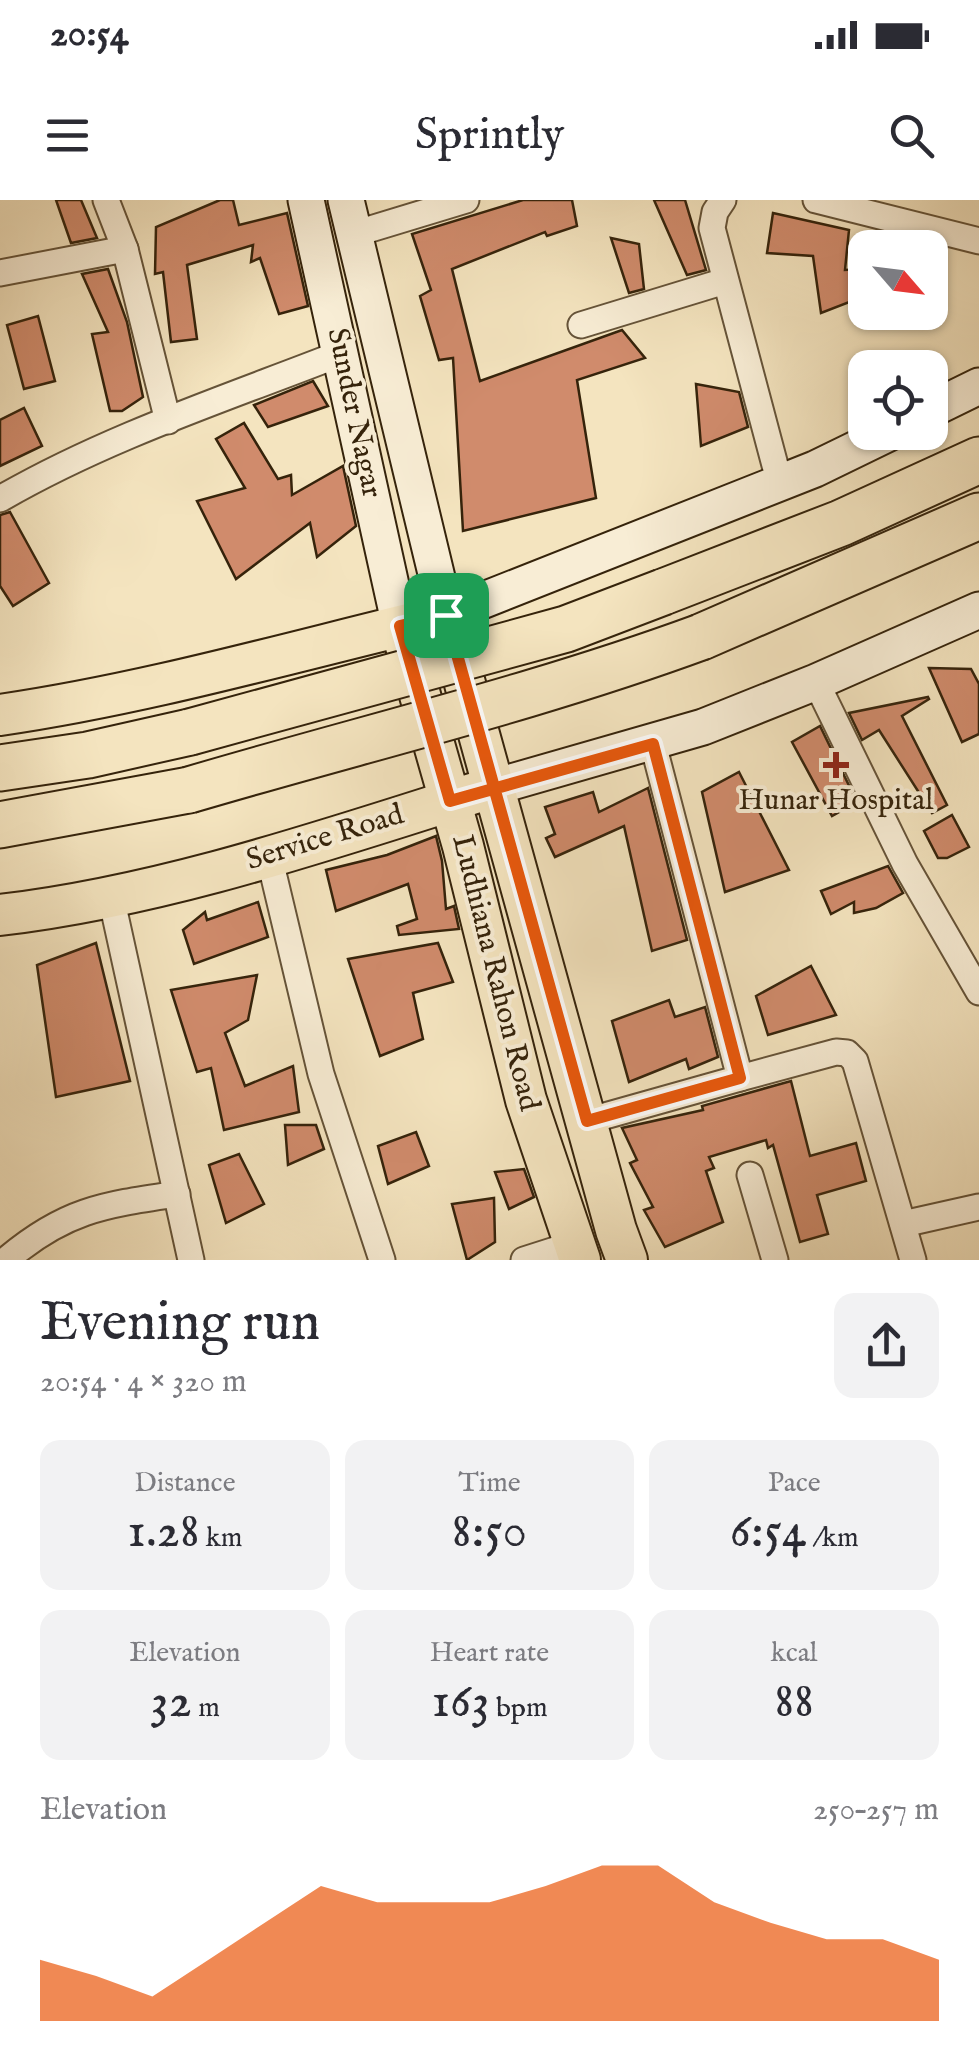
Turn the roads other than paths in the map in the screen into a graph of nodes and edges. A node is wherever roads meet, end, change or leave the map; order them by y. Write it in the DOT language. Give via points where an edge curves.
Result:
graph roads {
  1 [pos="106,200"];
  2 [pos="306,200"];
  3 [pos="466,200"];
  4 [pos="723,200"];
  5 [pos="816,200"];
  6 [pos="350,217"];
  7 [pos="979,241"];
  8 [pos="125,249"];
  9 [pos="0,273"];
  10 [pos="725,281"];
  11 [pos="581,325"];
  12 [pos="342,353"];
  13 [pos="979,386"];
  14 [pos="948,401"];
  15 [pos="168,420"];
  16 [pos="853,450"];
  17 [pos="979,460"];
  18 [pos="780,484"];
  19 [pos="0,498"];
  20 [pos="979,516"];
  21 [pos="446,615"];
  22 [pos="977,617"];
  23 [pos="400,626"];
  24 [pos="816,682"];
  25 [pos="0,715"];
  26 [pos="653,744"];
  27 [pos="0,768"];
  28 [pos="494,787"];
  29 [pos="450,801"];
  30 [pos="0,825"];
  31 [pos="269,856"];
  32 [pos="111,897"];
  33 [pos="0,915"];
  34 [pos="979,992"];
  35 [pos="740,1078"];
  36 [pos="587,1121"];
  37 [pos="750,1175"];
  38 [pos="176,1194"];
  39 [pos="979,1208"];
  40 [pos="904,1224"];
  41 [pos="577,1252"];
  42 [pos="6,1260"];
  43 [pos="191,1260"];
  44 [pos="382,1260"];
  45 [pos="524,1260"];
  46 [pos="627,1260"];
  47 [pos="775,1260"];
  48 [pos="913,1260"];
  1 -- 8 [label="street"];
  2 -- 12 [label="street, Sunder Nagar"];
  3 -- 6 [label="street"];
  4 -- 10 [label="street" via="712,228"];
  5 -- 7 [label="street"];
  6 -- 21 [label="street"];
  8 -- 9 [label="street"];
  8 -- 15 [label="street"];
  10 -- 11 [label="street"];
  10 -- 18 [label="street"];
  12 -- 15 [label="street"];
  12 -- 23 [label="street, Sunder Nagar"];
  13 -- 14 [label="street"];
  15 -- 19 [label="street"];
  16 -- 18 [label="street"];
  17 -- 27 [label="highway, bridge" via="841,523 566,629 190,732"];
  18 -- 21 [label="street"];
  20 -- 30 [label="highway, bridge" via="701,638 611,670 189,790"];
  21 -- 23 [label="main road"];
  21 -- 28 [label="main road, Ludhiana Rahon Road"];
  22 -- 24 [label="street, Service Road"];
  23 -- 25 [label="main road"];
  23 -- 29 [label="main road, Ludhiana Rahon Road"];
  24 -- 26 [label="street, Service Road"];
  24 -- 34 [label="street" via="898,850"];
  26 -- 28 [label="street, Service Road"];
  26 -- 35 [label="street"];
  28 -- 29 [label="main road, Service Road"];
  28 -- 36 [label="main road, Ludhiana Rahon Road"];
  29 -- 31 [label="main road, Service Road"];
  29 -- 41 [label="main road, Ludhiana Rahon Road" via="526,1100"];
  31 -- 32 [label="main road, Service Road"];
  31 -- 44 [label="street" via="321,1074"];
  32 -- 33 [label="main road, Service Road"];
  32 -- 38 [label="street"];
  35 -- 36 [label="street"];
  35 -- 40 [label="street" via="836,1052 855,1061"];
  36 -- 46 [label="main road, Ludhiana Rahon Road"];
  37 -- 47 [label="street"];
  38 -- 42 [label="street" via="85,1210"];
  38 -- 43 [label="street"];
  39 -- 40 [label="street"];
  40 -- 48 [label="street"];
  41 -- 45 [label="street"];
}
